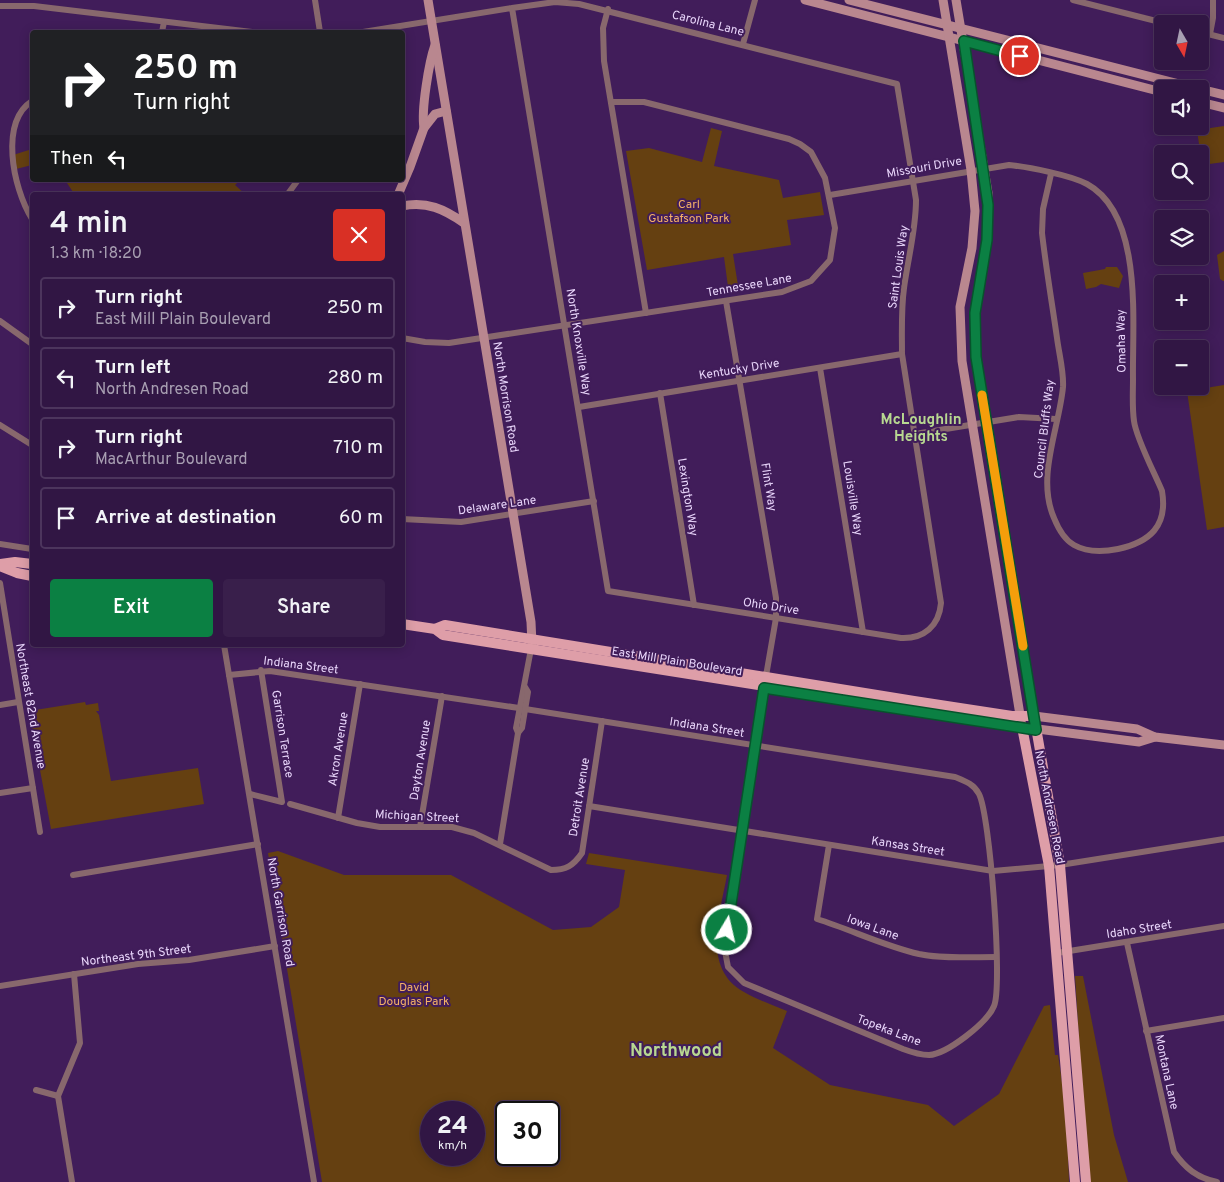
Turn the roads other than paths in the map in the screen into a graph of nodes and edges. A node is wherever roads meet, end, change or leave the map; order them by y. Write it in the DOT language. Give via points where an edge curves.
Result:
graph roads {
  1 [pos="315,0"];
  2 [pos="428,0"];
  3 [pos="755,0"];
  4 [pos="804,0"];
  5 [pos="849,0"];
  6 [pos="943,0"];
  7 [pos="956,0"];
  8 [pos="1073,0"];
  9 [pos="1212,0"];
  10 [pos="35,3"];
  11 [pos="0,6"];
  12 [pos="512,8"];
  13 [pos="608,10"];
  14 [pos="1154,20"];
  15 [pos="432,21"];
  16 [pos="164,22"];
  17 [pos="948,26"];
  18 [pos="962,29"];
  19 [pos="162,30"];
  20 [pos="234,30"];
  21 [pos="320,30"];
  22 [pos="376,30"];
  23 [pos="1210,34"];
  24 [pos="950,38"];
  25 [pos="1224,38"];
  26 [pos="964,41"];
  27 [pos="435,44"];
  28 [pos="743,44"];
  29 [pos="1164,80"];
  30 [pos="897,84"];
  31 [pos="1154,90"];
  32 [pos="1209,91"];
  33 [pos="1224,95"];
  34 [pos="30,102"];
  35 [pos="612,102"];
  36 [pos="1209,104"];
  37 [pos="1224,108"];
  38 [pos="446,111"];
  39 [pos="424,128"];
  40 [pos="985,168"];
  41 [pos="971,170"];
  42 [pos="1051,174"];
  43 [pos="405,179"];
  44 [pos="914,180"];
  45 [pos="830,195"];
  46 [pos="405,206"];
  47 [pos="30,215"];
  48 [pos="464,223"];
  49 [pos="726,301"];
  50 [pos="646,313"];
  51 [pos="0,321"];
  52 [pos="565,325"];
  53 [pos="484,338"];
  54 [pos="405,339"];
  55 [pos="30,343"];
  56 [pos="902,354"];
  57 [pos="820,368"];
  58 [pos="740,381"];
  59 [pos="660,393"];
  60 [pos="578,407"];
  61 [pos="1056,419"];
  62 [pos="986,423"];
  63 [pos="0,425"];
  64 [pos="973,425"];
  65 [pos="915,434"];
  66 [pos="30,444"];
  67 [pos="594,501"];
  68 [pos="513,515"];
  69 [pos="405,519"];
  70 [pos="1147,540"];
  71 [pos="0,544"];
  72 [pos="30,548"];
  73 [pos="30,564"];
  74 [pos="0,565"];
  75 [pos="30,576"];
  76 [pos="0,583"];
  77 [pos="608,591"];
  78 [pos="694,605"];
  79 [pos="776,618"];
  80 [pos="3,623"];
  81 [pos="405,624"];
  82 [pos="930,630"];
  83 [pos="863,632"];
  84 [pos="532,644"];
  85 [pos="224,647"];
  86 [pos="261,670"];
  87 [pos="229,675"];
  88 [pos="766,676"];
  89 [pos="360,684"];
  90 [pos="764,688"];
  91 [pos="442,696"];
  92 [pos="18,702"];
  93 [pos="0,705"];
  94 [pos="522,709"];
  95 [pos="1020,716"];
  96 [pos="1034,716"];
  97 [pos="602,721"];
  98 [pos="1022,727"];
  99 [pos="1036,730"];
  100 [pos="1155,737"];
  101 [pos="1224,745"];
  102 [pos="755,746"];
  103 [pos="972,785"];
  104 [pos="33,788"];
  105 [pos="0,793"];
  106 [pos="250,794"];
  107 [pos="290,804"];
  108 [pos="589,806"];
  109 [pos="338,818"];
  110 [pos="420,827"];
  111 [pos="742,831"];
  112 [pos="40,832"];
  113 [pos="1224,839"];
  114 [pos="258,844"];
  115 [pos="500,844"];
  116 [pos="828,845"];
  117 [pos="1060,865"];
  118 [pos="1049,866"];
  119 [pos="566,870"];
  120 [pos="993,871"];
  121 [pos="73,874"];
  122 [pos="1224,926"];
  123 [pos="1127,943"];
  124 [pos="275,946"];
  125 [pos="1069,952"];
  126 [pos="1057,953"];
  127 [pos="996,957"];
  128 [pos="74,974"];
  129 [pos="0,986"];
  130 [pos="1224,1018"];
  131 [pos="1146,1031"];
  132 [pos="36,1090"];
  133 [pos="58,1096"];
  134 [pos="72,1182"];
  135 [pos="314,1182"];
  136 [pos="1075,1182"];
  137 [pos="1086,1182"];
  138 [pos="1217,1182"];
  1 -- 21 [label="street"];
  2 -- 15 [label="street, North Morrison Road"];
  3 -- 28 [label="street"];
  4 -- 24 [label="street"];
  5 -- 17 [label="street"];
  6 -- 17 [label="street, North Andresen Road"];
  7 -- 18 [label="street, North Andresen Road"];
  8 -- 14 [label="street"];
  9 -- 23 [label="street"];
  10 -- 11 [label="street"];
  10 -- 16 [label="street"];
  12 -- 13 [label="street, Carolina Lane" via="554,2"];
  12 -- 15 [label="street, Carolina Lane"];
  12 -- 52 [label="street, North Knoxville Way"];
  13 -- 28 [label="street, Carolina Lane"];
  13 -- 35 [label="street" via="603,45"];
  15 -- 22 [label="street, Carolina Lane"];
  15 -- 27 [label="street, North Morrison Road"];
  16 -- 19 [label="street"];
  16 -- 20 [label="street"];
  17 -- 18 [label="street"];
  17 -- 24 [label="street, North Andresen Road"];
  18 -- 26 [label="street, North Andresen Road"];
  18 -- 29 [label="street"];
  23 -- 25 [label="street"];
  24 -- 26 [label="street"];
  24 -- 41 [label="street, North Andresen Road"];
  26 -- 31 [label="street"];
  26 -- 40 [label="street, North Andresen Road"];
  27 -- 38 [label="street, North Morrison Road"];
  27 -- 39 [label="street" via="422,117"];
  28 -- 30 [label="street, Carolina Lane"];
  30 -- 44 [label="street, Saint Louis Way"];
  32 -- 33 [label="street"];
  34 -- 47 [label="street" via="18,109 10,121 5,145 14,183"];
  35 -- 45 [label="street, Tennessee Lane" via="644,102 789,139 811,152 826,178"];
  35 -- 50 [label="street"];
  36 -- 37 [label="street"];
  38 -- 39 [label="street" via="435,114"];
  38 -- 48 [label="street, North Morrison Road"];
  39 -- 43 [label="street"];
  40 -- 41 [label="street, Missouri Drive"];
  40 -- 42 [label="street, Missouri Drive" via="1025,167"];
  40 -- 62 [label="street, North Andresen Road" via="989,216 974,337"];
  41 -- 44 [label="street, Missouri Drive"];
  41 -- 64 [label="street, North Andresen Road" via="974,234 960,306 959,336"];
  42 -- 61 [label="street, Council Bluffs Way" via="1043,209 1042,233 1062,379"];
  42 -- 70 [label="street, Omaha Way" via="1086,184 1102,195 1112,207 1123,233 1132,288 1134,422 1164,502 1163,517"];
  44 -- 45 [label="street, Missouri Drive"];
  44 -- 56 [label="street, Saint Louis Way" via="916,219 904,288"];
  45 -- 49 [label="street, Tennessee Lane" via="834,246 830,260 822,270 799,287"];
  46 -- 48 [label="street" via="434,206"];
  48 -- 53 [label="street, North Morrison Road"];
  49 -- 50 [label="street, Tennessee Lane"];
  49 -- 58 [label="street, Flint Way"];
  50 -- 52 [label="street, Tennessee Lane"];
  51 -- 55 [label="street"];
  52 -- 53 [label="street, Tennessee Lane"];
  52 -- 60 [label="street, North Knoxville Way"];
  53 -- 54 [label="street, Tennessee Lane" via="449,343"];
  53 -- 68 [label="street, North Morrison Road"];
  56 -- 57 [label="street, Kentucky Drive"];
  56 -- 65 [label="street, Saint Louis Way"];
  57 -- 58 [label="street, Kentucky Drive"];
  57 -- 83 [label="street, Louisville Way"];
  58 -- 59 [label="street, Kentucky Drive"];
  58 -- 79 [label="street, Flint Way" via="776,598"];
  59 -- 60 [label="street, Kentucky Drive"];
  59 -- 78 [label="street, Lexington Way"];
  60 -- 67 [label="street, North Knoxville Way"];
  61 -- 62 [label="street" via="1019,417"];
  61 -- 70 [label="street, Council Bluffs Way" via="1048,484 1049,502 1059,530 1073,545 1089,551 1104,552"];
  62 -- 64 [label="street"];
  62 -- 96 [label="street, North Andresen Road"];
  63 -- 66 [label="street"];
  64 -- 65 [label="street"];
  64 -- 95 [label="street, North Andresen Road"];
  65 -- 82 [label="street, Saint Louis Way" via="941,603 940,613"];
  67 -- 68 [label="street, Delaware Lane"];
  67 -- 77 [label="street, North Knoxville Way"];
  68 -- 69 [label="street, Delaware Lane" via="461,522"];
  68 -- 84 [label="street, North Morrison Road"];
  71 -- 72 [label="street"];
  73 -- 74 [label="main road"];
  74 -- 75 [label="main road" via="17,574"];
  76 -- 80 [label="street, Northeast 82nd Avenue"];
  77 -- 78 [label="street, Ohio Drive"];
  78 -- 79 [label="street, Ohio Drive"];
  79 -- 83 [label="street, Ohio Drive"];
  79 -- 88 [label="street, Flint Way"];
  80 -- 92 [label="street, Northeast 82nd Avenue"];
  81 -- 84 [label="main road, East Mill Plain Boulevard" via="434,629 443,635"];
  82 -- 83 [label="street, Ohio Drive" via="911,638"];
  84 -- 88 [label="main road, East Mill Plain Boulevard"];
  84 -- 90 [label="main road, East Mill Plain Boulevard"];
  84 -- 94 [label="street, North Morrison Road" via="525,687 528,692"];
  85 -- 87 [label="street, North Garrison Road"];
  86 -- 87 [label="street, Indiana Street"];
  86 -- 89 [label="street, Indiana Street"];
  86 -- 106 [label="street, Garrison Terrace" via="282,802"];
  87 -- 106 [label="street, North Garrison Road"];
  88 -- 95 [label="main road, East Mill Plain Boulevard"];
  89 -- 91 [label="street, Indiana Street"];
  89 -- 109 [label="street, Akron Avenue"];
  90 -- 98 [label="main road, East Mill Plain Boulevard"];
  90 -- 102 [label="street"];
  91 -- 94 [label="street, Indiana Street"];
  91 -- 110 [label="street, Dayton Avenue"];
  92 -- 93 [label="street"];
  92 -- 104 [label="street, Northeast 82nd Avenue"];
  94 -- 97 [label="street, Indiana Street"];
  94 -- 115 [label="street, North Morrison Road" via="522,728 518,733"];
  95 -- 96 [label="main road, East Mill Plain Boulevard"];
  95 -- 98 [label="street, North Andresen Road"];
  96 -- 99 [label="main road, North Andresen Road"];
  96 -- 100 [label="street, East Mill Plain Boulevard" via="1137,729"];
  97 -- 102 [label="street, Indiana Street"];
  97 -- 108 [label="street, Detroit Avenue"];
  98 -- 99 [label="street, East Mill Plain Boulevard"];
  98 -- 118 [label="main road, North Andresen Road"];
  99 -- 100 [label="street, East Mill Plain Boulevard" via="1139,742"];
  99 -- 117 [label="main road, North Andresen Road"];
  100 -- 101 [label="street, East Mill Plain Boulevard"];
  102 -- 103 [label="street, Indiana Street" via="955,777"];
  102 -- 111 [label="street"];
  103 -- 120 [label="street, Topeka Lane" via="980,795"];
  104 -- 105 [label="street"];
  104 -- 112 [label="street, Northeast 82nd Avenue"];
  106 -- 114 [label="street, North Garrison Road"];
  107 -- 109 [label="street, Michigan Street"];
  108 -- 111 [label="street, Kansas Street"];
  108 -- 119 [label="street, Detroit Avenue" via="582,854"];
  109 -- 110 [label="street, Michigan Street" via="380,827"];
  110 -- 115 [label="street, Michigan Street" via="452,827"];
  111 -- 116 [label="street, Kansas Street"];
  111 -- 127 [label="street, Topeka Lane" via="724,946 728,967 744,983 903,1049 928,1055 941,1052 988,1016 995,1005"];
  113 -- 117 [label="street, Kansas Street"];
  114 -- 121 [label="street"];
  114 -- 124 [label="street, North Garrison Road"];
  115 -- 119 [label="street, Michigan Street" via="551,870"];
  116 -- 120 [label="street, Kansas Street"];
  116 -- 127 [label="street, Iowa Lane" via="817,919 871,940 921,954"];
  117 -- 118 [label="street, Kansas Street"];
  117 -- 125 [label="main road, North Andresen Road"];
  118 -- 120 [label="street, Kansas Street"];
  118 -- 126 [label="main road, North Andresen Road"];
  120 -- 127 [label="street, Topeka Lane"];
  122 -- 123 [label="street, Idaho Street"];
  123 -- 125 [label="street, Idaho Street"];
  123 -- 131 [label="street, Montana Lane"];
  124 -- 128 [label="street, Northeast 9th Street"];
  124 -- 135 [label="street, North Garrison Road"];
  125 -- 126 [label="street, Idaho Street"];
  125 -- 137 [label="main road, North Andresen Road"];
  126 -- 136 [label="main road, North Andresen Road"];
  128 -- 129 [label="street, Northeast 9th Street"];
  128 -- 133 [label="street" via="80,1043"];
  130 -- 131 [label="street"];
  131 -- 138 [label="street, Montana Lane" via="1174,1152 1191,1172"];
  132 -- 133 [label="street"];
  133 -- 134 [label="street"];
}
